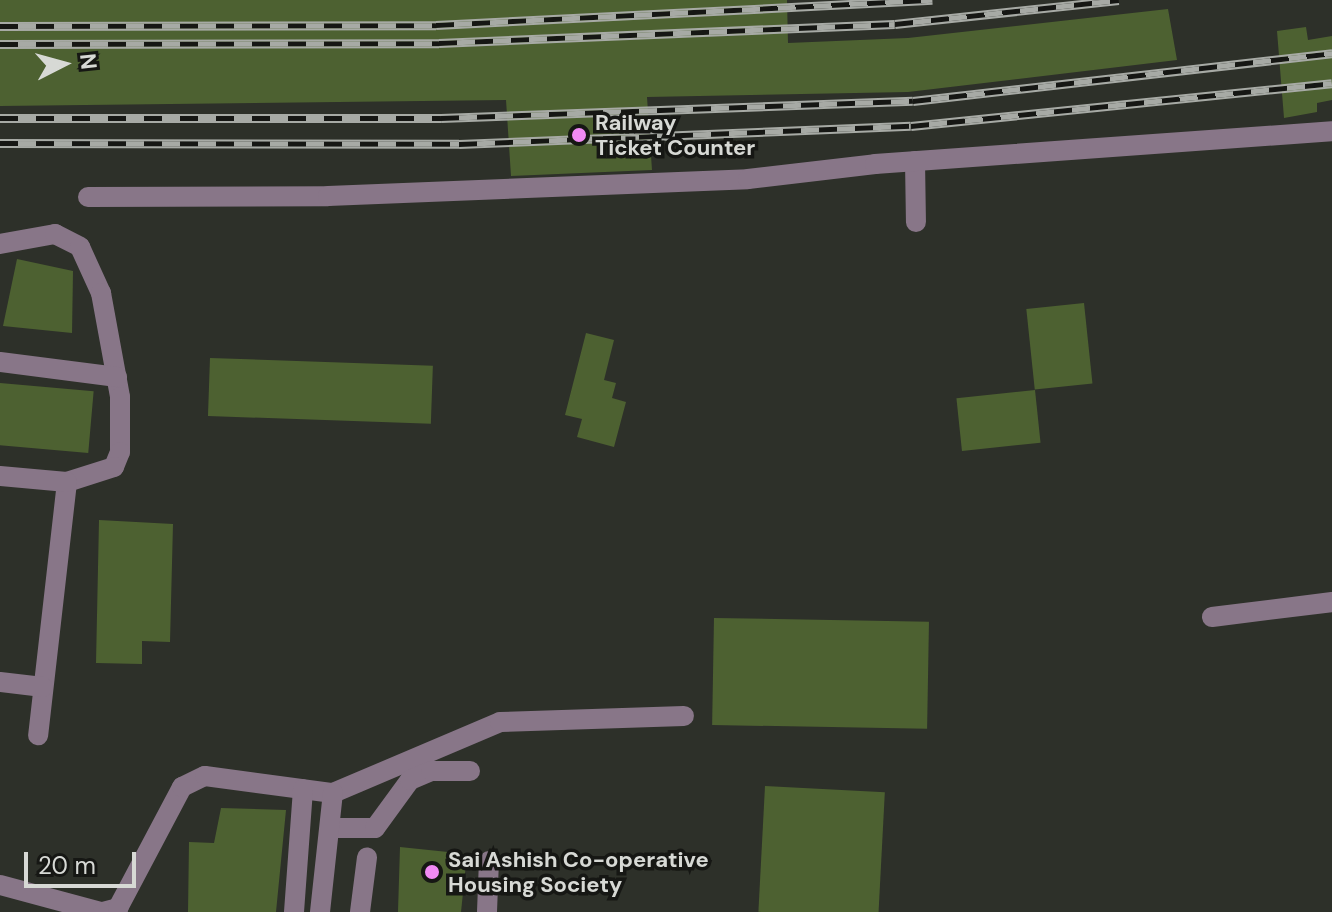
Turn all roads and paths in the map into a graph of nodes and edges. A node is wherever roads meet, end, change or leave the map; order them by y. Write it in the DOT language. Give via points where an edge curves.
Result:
graph roads {
  1 [pos="1332,131"];
  2 [pos="915,161"];
  3 [pos="88,197"];
  4 [pos="916,222"];
  5 [pos="0,244"];
  6 [pos="0,362"];
  7 [pos="117,377"];
  8 [pos="0,476"];
  9 [pos="67,482"];
  10 [pos="1332,602"];
  11 [pos="1212,617"];
  12 [pos="0,682"];
  13 [pos="43,687"];
  14 [pos="684,716"];
  15 [pos="38,735"];
  16 [pos="470,771"];
  17 [pos="303,789"];
  18 [pos="333,793"];
  19 [pos="330,828"];
  20 [pos="367,857"];
  21 [pos="489,861"];
  22 [pos="0,885"];
  23 [pos="110,911"];
  24 [pos="294,912"];
  25 [pos="320,912"];
  26 [pos="360,912"];
  27 [pos="487,912"];
  1 -- 2 [label="street"];
  2 -- 3 [label="street" via="748,179 328,196"];
  2 -- 4 [label="street"];
  5 -- 7 [label="street" via="55,234 80,247 101,293"];
  6 -- 7 [label="street"];
  7 -- 9 [label="street" via="120,452 114,467"];
  8 -- 9 [label="street"];
  9 -- 13 [label="street"];
  10 -- 11 [label="street"];
  12 -- 13 [label="street"];
  13 -- 15 [label="street"];
  14 -- 18 [label="street" via="500,722"];
  16 -- 19 [label="street" via="431,771 410,780 375,828"];
  17 -- 18 [label="street"];
  17 -- 23 [label="street" via="205,776 182,787"];
  17 -- 24 [label="street"];
  18 -- 19 [label="street"];
  19 -- 25 [label="street"];
  20 -- 26 [label="street"];
  21 -- 27 [label="street"];
  22 -- 23 [label="street"];
}
